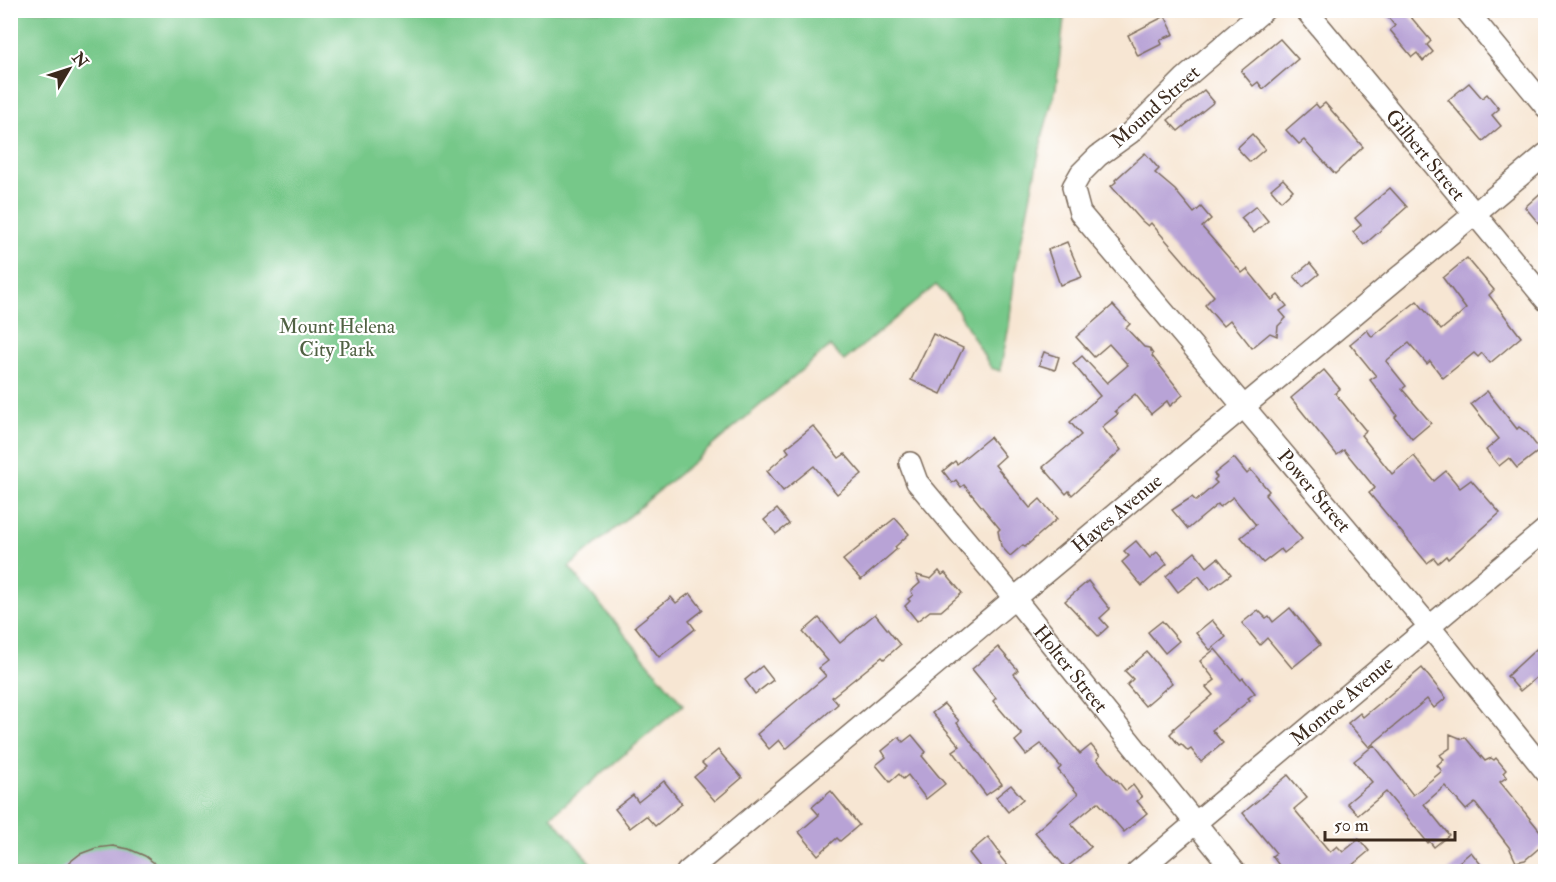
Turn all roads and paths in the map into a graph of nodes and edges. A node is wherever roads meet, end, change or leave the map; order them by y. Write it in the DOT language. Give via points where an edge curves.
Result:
graph roads {
  1 [pos="1264,10"];
  2 [pos="1306,10"];
  3 [pos="1466,10"];
  4 [pos="1545,107"];
  5 [pos="1545,154"];
  6 [pos="1080,213"];
  7 [pos="1476,214"];
  8 [pos="1545,300"];
  9 [pos="1244,406"];
  10 [pos="910,463"];
  11 [pos="1545,529"];
  12 [pos="1015,599"];
  13 [pos="1429,626"];
  14 [pos="1545,772"];
  15 [pos="1196,822"];
  16 [pos="687,872"];
  17 [pos="1137,872"];
  18 [pos="1235,872"];
  1 -- 6 [label="street, Mound Street" via="1081,173 1073,186"];
  2 -- 7 [label="street, Gilbert Street"];
  3 -- 4 [label="street"];
  5 -- 7 [label="street, Hayes Avenue"];
  6 -- 9 [label="street, Power Street"];
  7 -- 8 [label="street, Gilbert Street"];
  7 -- 9 [label="street, Hayes Avenue"];
  9 -- 12 [label="street, Hayes Avenue"];
  9 -- 13 [label="street, Power Street"];
  10 -- 12 [label="street, Holter Street" via="917,482"];
  11 -- 13 [label="street, Monroe Avenue"];
  12 -- 15 [label="street, Holter Street"];
  12 -- 16 [label="street, Hayes Avenue"];
  13 -- 14 [label="street, Power Street"];
  13 -- 15 [label="street, Monroe Avenue"];
  15 -- 17 [label="street, Monroe Avenue"];
  15 -- 18 [label="street, Holter Street"];
}
